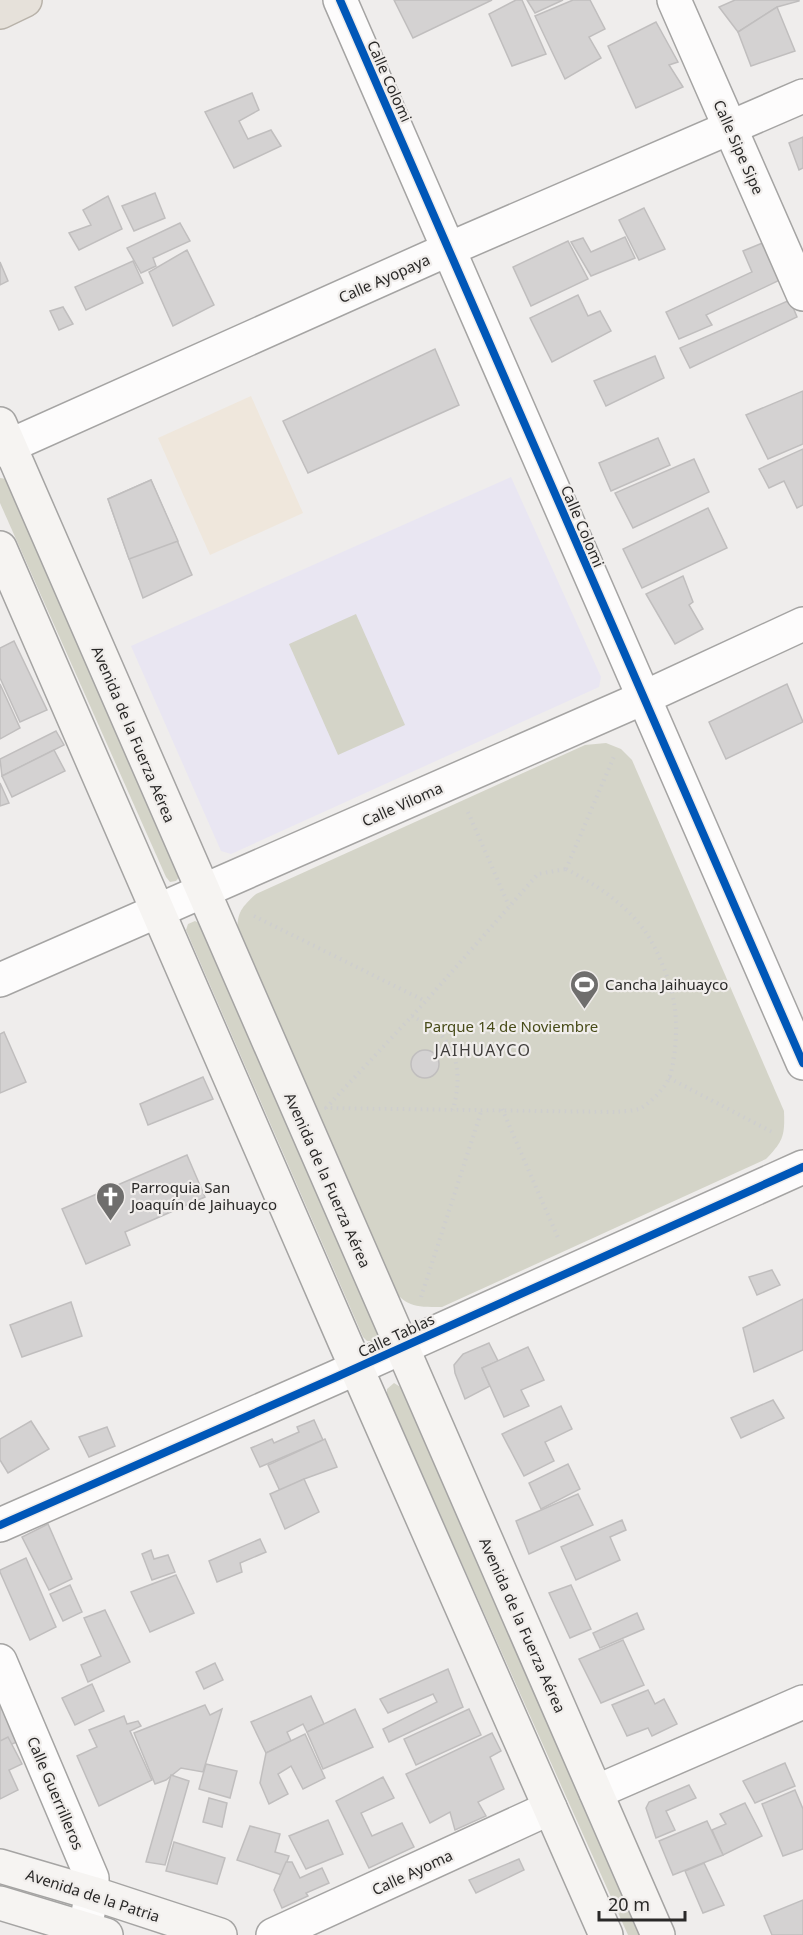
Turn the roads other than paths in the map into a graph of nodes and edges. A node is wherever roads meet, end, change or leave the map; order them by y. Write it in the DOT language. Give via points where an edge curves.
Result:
graph roads {
  1 [pos="25,0"];
  2 [pos="340,0"];
  3 [pos="674,0"];
  4 [pos="0,12"];
  5 [pos="803,96"];
  6 [pos="731,128"];
  7 [pos="449,249"];
  8 [pos="803,294"];
  9 [pos="3,440"];
  10 [pos="0,548"];
  11 [pos="803,624"];
  12 [pos="643,698"];
  13 [pos="202,891"];
  14 [pos="158,911"];
  15 [pos="0,980"];
  16 [pos="803,1063"];
  17 [pos="803,1167"];
  18 [pos="401,1347"];
  19 [pos="357,1368"];
  20 [pos="0,1525"];
  21 [pos="0,1661"];
  22 [pos="803,1702"];
  23 [pos="596,1792"];
  24 [pos="550,1808"];
  25 [pos="0,1866"];
  26 [pos="93,1893"];
  27 [pos="0,1903"];
  28 [pos="153,1925"];
  29 [pos="96,1932"];
  30 [pos="220,1935"];
  31 [pos="273,1935"];
  32 [pos="606,1935"];
  33 [pos="658,1935"];
  1 -- 4 [label="highway"];
  2 -- 7 [label="street, Calle Colomi"];
  3 -- 6 [label="street, Calle Sipe Sipe"];
  5 -- 6 [label="street, Calle Ayopaya"];
  6 -- 7 [label="street, Calle Ayopaya"];
  6 -- 8 [label="street, Calle Sipe Sipe"];
  7 -- 9 [label="street, Calle Ayopaya"];
  7 -- 12 [label="street, Calle Colomi"];
  9 -- 13 [label="main road, Avenida de la Fuerza Aérea"];
  10 -- 14 [label="main road"];
  11 -- 12 [label="street, Calle Viloma"];
  12 -- 13 [label="street, Calle Viloma"];
  12 -- 16 [label="street, Calle Colomi"];
  13 -- 14 [label="street, Calle Viloma"];
  13 -- 18 [label="main road, Avenida de la Fuerza Aérea"];
  14 -- 15 [label="street, Calle Viloma"];
  14 -- 19 [label="main road"];
  17 -- 18 [label="street, Calle Tablas"];
  18 -- 19 [label="street, Calle Tablas"];
  18 -- 23 [label="main road, Avenida de la Fuerza Aérea"];
  19 -- 20 [label="street, Calle Tablas"];
  19 -- 24 [label="main road"];
  21 -- 26 [label="street, Calle Guerrilleros" via="92,1878"];
  22 -- 23 [label="street"];
  23 -- 33 [label="main road, Avenida de la Fuerza Aérea"];
  24 -- 31 [label="street, Calle Ayoma"];
  24 -- 32 [label="main road"];
  25 -- 26 [label="main road, Avenida de la Patria"];
  26 -- 28 [label="main road, Avenida de la Patria"];
  26 -- 29 [label="street, Calle Guerrilleros"];
  27 -- 29 [label="main road"];
  28 -- 30 [label="main road, Avenida de la Patria"];
}
